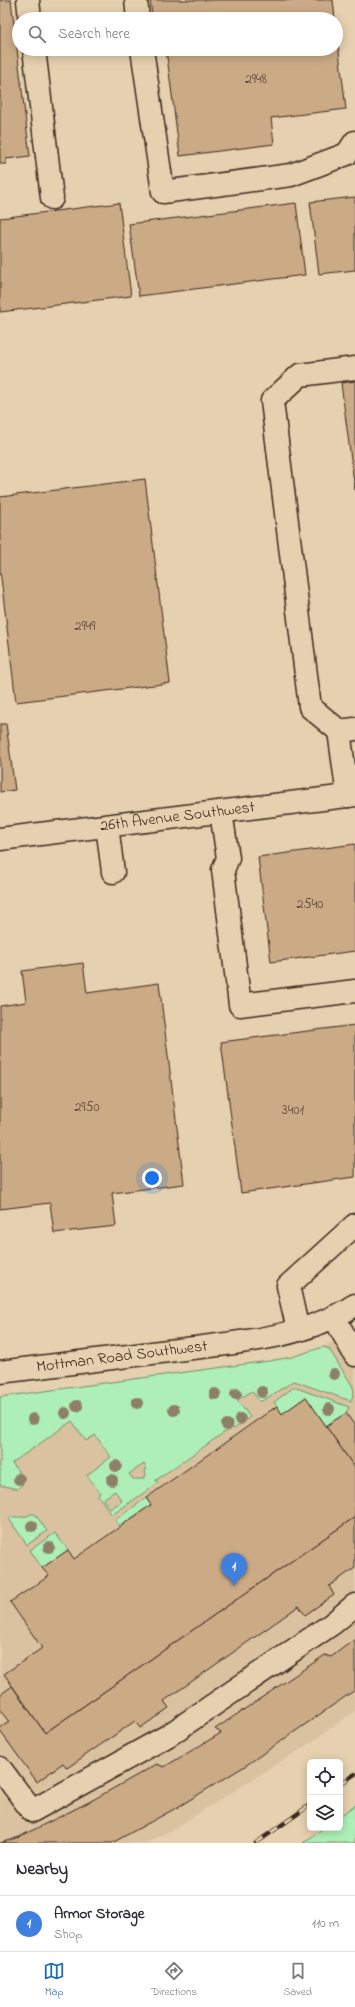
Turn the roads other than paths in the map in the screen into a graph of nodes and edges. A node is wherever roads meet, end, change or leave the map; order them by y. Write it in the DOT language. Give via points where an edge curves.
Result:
graph roads {
  1 [pos="28,0"];
  2 [pos="136,0"];
  3 [pos="29,12"];
  4 [pos="137,12"];
  5 [pos="35,56"];
  6 [pos="143,56"];
  7 [pos="355,142"];
  8 [pos="52,198"];
  9 [pos="355,368"];
  10 [pos="347,730"];
  11 [pos="352,795"];
  12 [pos="221,812"];
  13 [pos="107,826"];
  14 [pos="0,839"];
  15 [pos="112,872"];
  16 [pos="355,991"];
  17 [pos="355,1225"];
  18 [pos="355,1305"];
  19 [pos="334,1317"];
  20 [pos="298,1330"];
  21 [pos="355,1355"];
  22 [pos="0,1372"];
  23 [pos="355,1605"];
  24 [pos="0,1768"];
  1 -- 3 [label="street"];
  2 -- 4 [label="street"];
  5 -- 8 [label="street"];
  6 -- 7 [label="street" via="163,192 291,175 346,154"];
  9 -- 10 [label="street" via="300,375 272,401 310,707"];
  10 -- 11 [label="street"];
  11 -- 12 [label="street, 26th Avenue Southwest"];
  12 -- 13 [label="street, 26th Avenue Southwest"];
  12 -- 16 [label="street" via="228,858 223,870 240,1005"];
  13 -- 14 [label="street, 26th Avenue Southwest"];
  13 -- 15 [label="street"];
  17 -- 20 [label="street" via="288,1286"];
  18 -- 19 [label="street, Mottman Road Southwest"];
  19 -- 20 [label="street, Mottman Road Southwest"];
  19 -- 21 [label="street"];
  20 -- 22 [label="street, Mottman Road Southwest" via="245,1341"];
  23 -- 24 [label="street" via="332,1624 169,1736 32,1811"];
}
